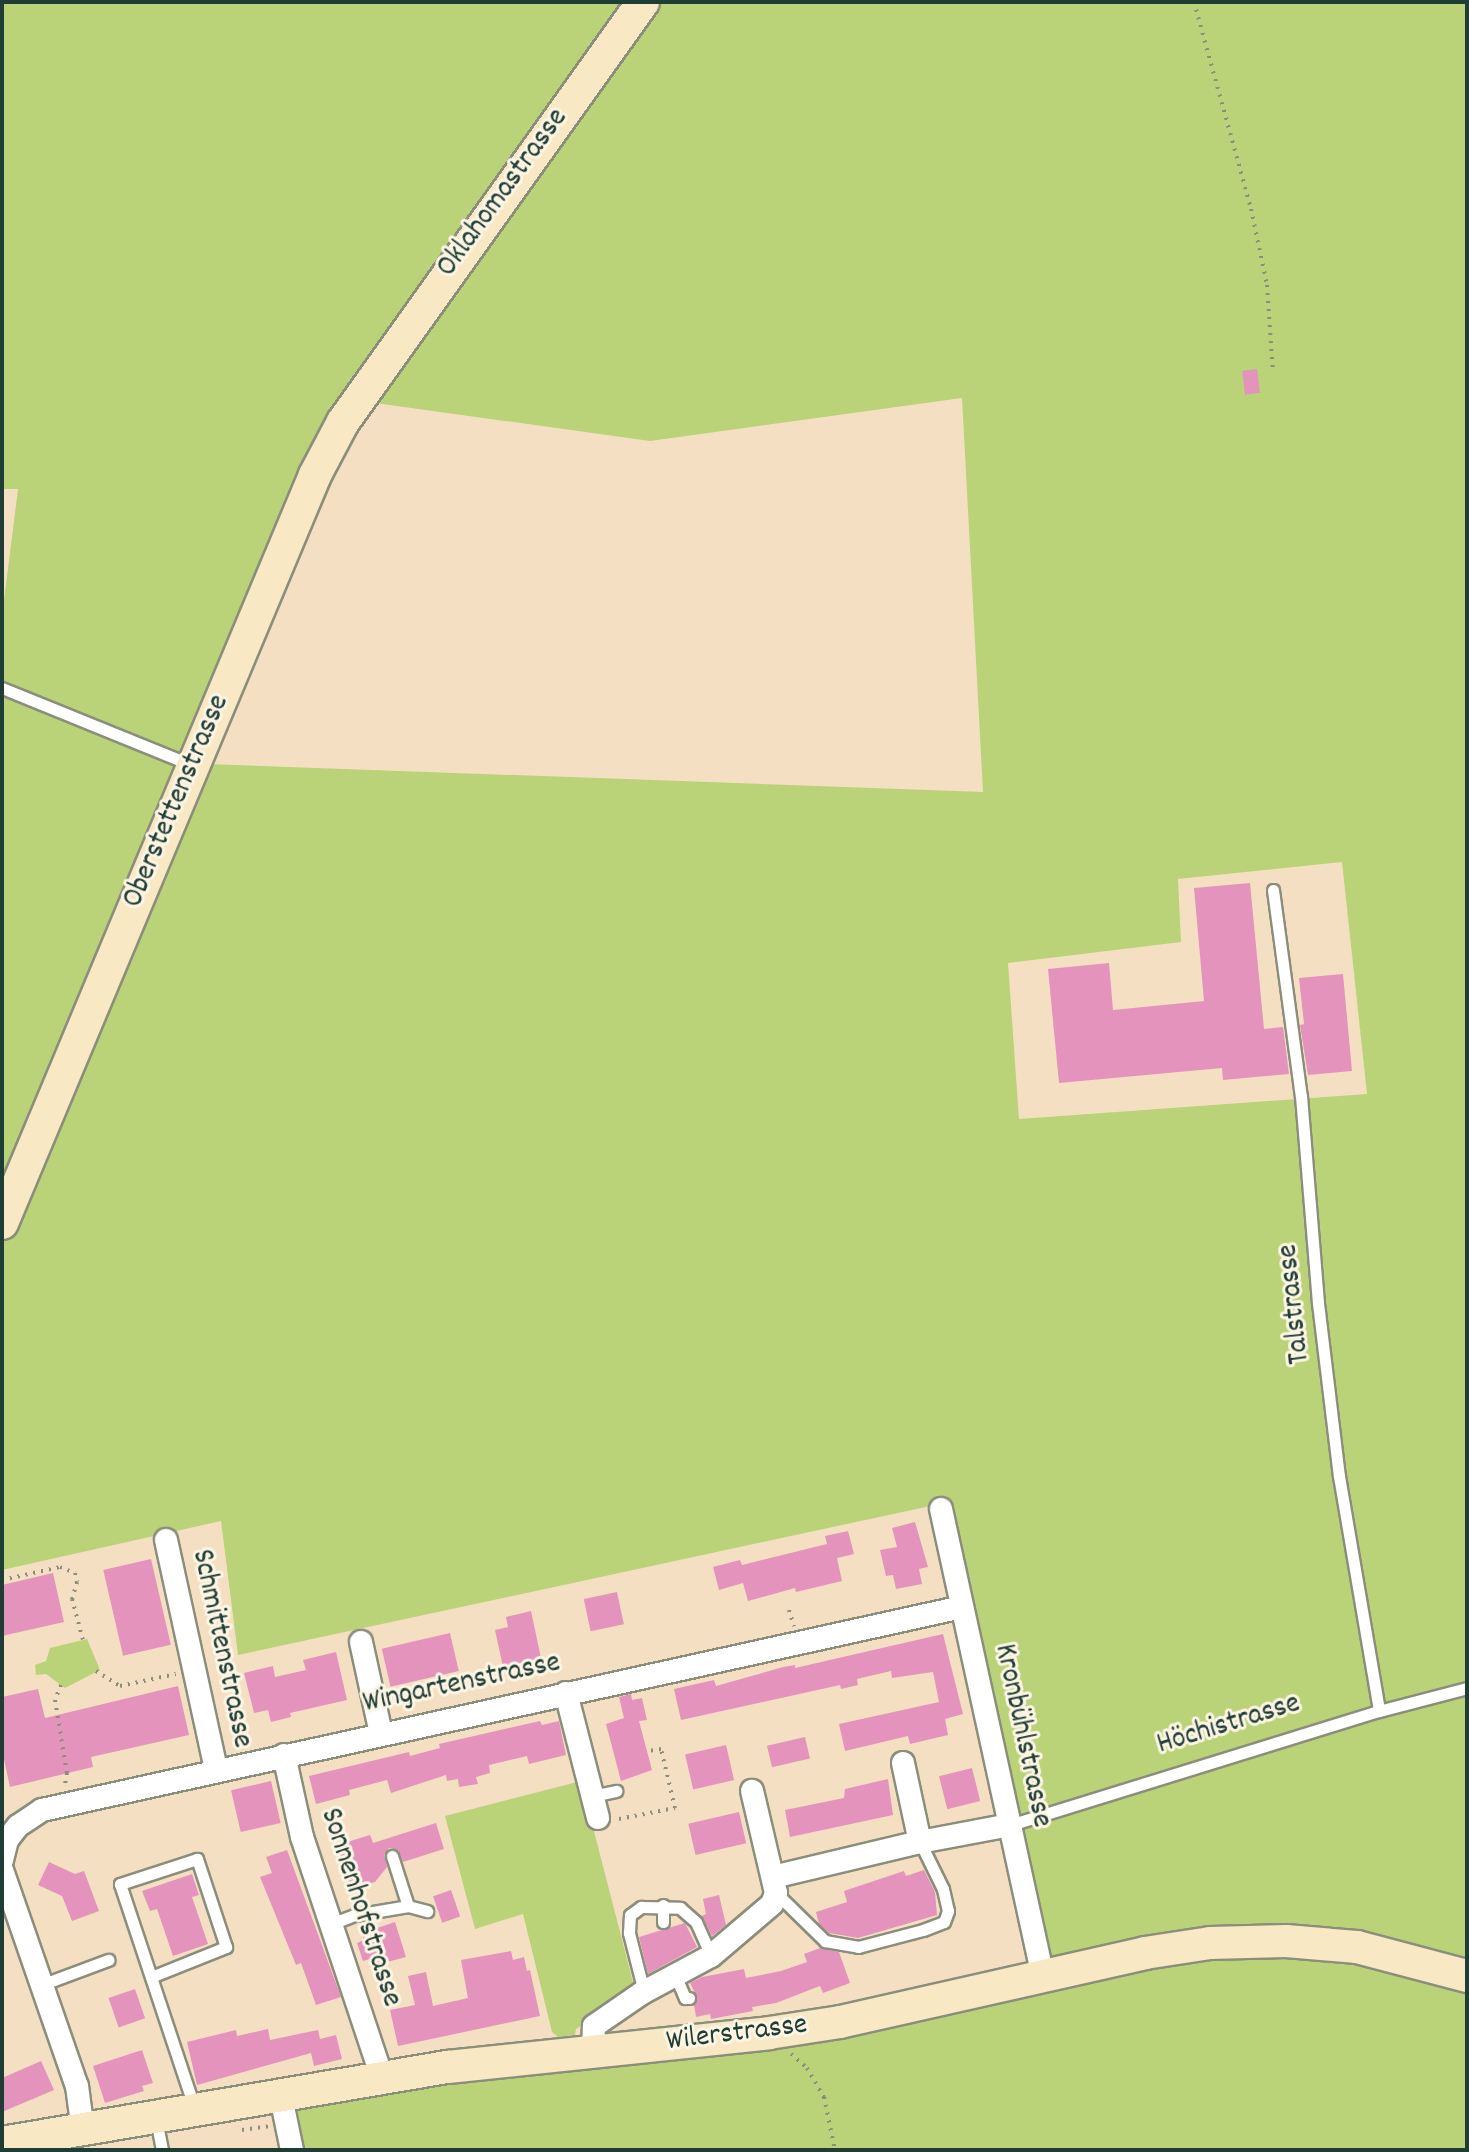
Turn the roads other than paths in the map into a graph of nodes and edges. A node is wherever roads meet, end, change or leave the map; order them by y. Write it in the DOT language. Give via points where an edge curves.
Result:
graph roads {
  1 [pos="643,2"];
  2 [pos="365,386"];
  3 [pos="2,688"];
  4 [pos="193,766"];
  5 [pos="1273,890"];
  6 [pos="2,1223"];
  7 [pos="941,1509"];
  8 [pos="166,1540"];
  9 [pos="962,1607"];
  10 [pos="361,1642"];
  11 [pos="1467,1688"];
  12 [pos="566,1693"];
  13 [pos="1379,1711"];
  14 [pos="381,1734"];
  15 [pos="284,1755"];
  16 [pos="903,1763"];
  17 [pos="216,1770"];
  18 [pos="616,1791"];
  19 [pos="752,1791"];
  20 [pos="592,1796"];
  21 [pos="608,1819"];
  22 [pos="1010,1825"];
  23 [pos="8,1828"];
  24 [pos="920,1842"];
  25 [pos="392,1856"];
  26 [pos="2,1860"];
  27 [pos="2,1870"];
  28 [pos="774,1891"];
  29 [pos="663,1905"];
  30 [pos="408,1906"];
  31 [pos="427,1911"];
  32 [pos="663,1922"];
  33 [pos="331,1924"];
  34 [pos="711,1956"];
  35 [pos="108,1960"];
  36 [pos="1043,1976"];
  37 [pos="1467,1976"];
  38 [pos="151,1977"];
  39 [pos="676,1977"];
  40 [pos="41,1986"];
  41 [pos="644,1992"];
  42 [pos="689,1998"];
  43 [pos="593,2051"];
  44 [pos="382,2077"];
  45 [pos="281,2097"];
  46 [pos="196,2112"];
  47 [pos="83,2131"];
  48 [pos="159,2134"];
  49 [pos="2,2143"];
  50 [pos="292,2150"];
  1 -- 2 [label="main road, Oklahomastrasse"];
  2 -- 4 [label="main road, Oberstettenstrasse" via="315,475"];
  3 -- 4 [label="lane"];
  4 -- 6 [label="main road, Oberstettenstrasse"];
  5 -- 13 [label="lane, Talstrasse" via="1301,1096 1339,1476"];
  7 -- 9 [label="street, Kronbühlstrasse"];
  8 -- 17 [label="street, Schmittenstrasse"];
  9 -- 12 [label="street, Wingartenstrasse"];
  9 -- 22 [label="street, Kronbühlstrasse"];
  10 -- 14 [label="street"];
  11 -- 13 [label="lane, Höchistrasse"];
  12 -- 14 [label="street, Wingartenstrasse"];
  12 -- 20 [label="street"];
  13 -- 22 [label="lane, Höchistrasse"];
  14 -- 15 [label="street, Wingartenstrasse"];
  15 -- 17 [label="street, Wingartenstrasse"];
  15 -- 33 [label="street, Sonnenhofstrasse" via="302,1837"];
  16 -- 24 [label="street"];
  17 -- 23 [label="street, Wingartenstrasse" via="123,1799 42,1810"];
  18 -- 20 [label="lane"];
  19 -- 28 [label="street"];
  20 -- 21 [label="street"];
  22 -- 24 [label="street"];
  22 -- 36 [label="street, Kronbühlstrasse"];
  23 -- 26 [label="street, Wingartenstrasse"];
  24 -- 28 [label="street"];
  24 -- 28 [label="lane" via="948,1911 944,1922 923,1930 858,1947 825,1941"];
  25 -- 30 [label="lane"];
  27 -- 40 [label="street"];
  28 -- 34 [label="street"];
  29 -- 32 [label="lane"];
  29 -- 34 [label="lane" via="680,1908 696,1922"];
  29 -- 41 [label="lane" via="641,1907 630,1915 633,1957"];
  30 -- 31 [label="lane"];
  30 -- 33 [label="lane"];
  33 -- 44 [label="street, Sonnenhofstrasse"];
  34 -- 39 [label="street"];
  35 -- 40 [label="lane"];
  36 -- 37 [label="main road, Wilerstrasse" via="1178,1947 1243,1941 1357,1947"];
  36 -- 43 [label="main road, Wilerstrasse" via="840,2022"];
  38 -- 38 [label="lane" via="226,1947 197,1859 120,1884"];
  38 -- 46 [label="lane"];
  39 -- 41 [label="street"];
  39 -- 42 [label="lane"];
  40 -- 47 [label="street" via="77,2086"];
  41 -- 43 [label="street" via="594,2026"];
  43 -- 44 [label="main road, Wilerstrasse"];
  44 -- 45 [label="main road, Wilerstrasse"];
  45 -- 46 [label="main road, Wilerstrasse"];
  45 -- 50 [label="street"];
  46 -- 48 [label="main road, Wilerstrasse"];
  47 -- 48 [label="main road, Wilerstrasse"];
  47 -- 49 [label="main road, Wilerstrasse"];
}
